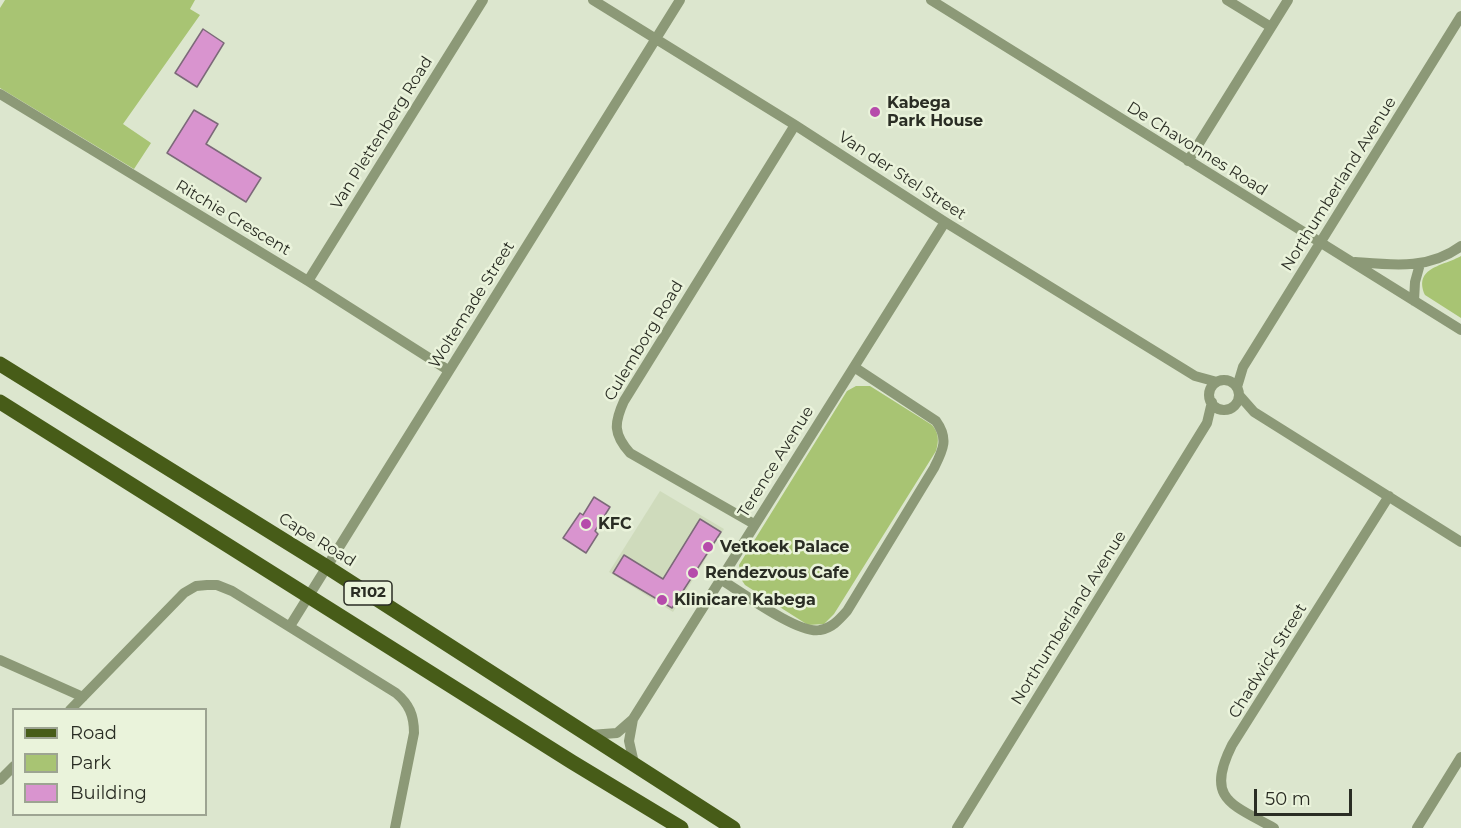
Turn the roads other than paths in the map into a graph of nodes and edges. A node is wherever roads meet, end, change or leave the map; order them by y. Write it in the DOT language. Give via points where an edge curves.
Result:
graph roads {
  1 [pos="483,0"];
  2 [pos="593,0"];
  3 [pos="680,0"];
  4 [pos="931,0"];
  5 [pos="1227,0"];
  6 [pos="1288,0"];
  7 [pos="1461,16"];
  8 [pos="1271,27"];
  9 [pos="655,39"];
  10 [pos="0,94"];
  11 [pos="795,125"];
  12 [pos="1188,162"];
  13 [pos="945,222"];
  14 [pos="1320,244"];
  15 [pos="1461,246"];
  16 [pos="1352,262"];
  17 [pos="1420,264"];
  18 [pos="308,281"];
  19 [pos="1414,302"];
  20 [pos="1461,330"];
  21 [pos="0,364"];
  22 [pos="854,367"];
  23 [pos="1243,368"];
  24 [pos="448,370"];
  25 [pos="1196,376"];
  26 [pos="1222,381"];
  27 [pos="1238,391"];
  28 [pos="1211,398"];
  29 [pos="0,402"];
  30 [pos="1228,408"];
  31 [pos="1254,412"];
  32 [pos="1207,423"];
  33 [pos="1389,496"];
  34 [pos="754,524"];
  35 [pos="1461,542"];
  36 [pos="327,567"];
  37 [pos="720,579"];
  38 [pos="309,596"];
  39 [pos="290,626"];
  40 [pos="0,660"];
  41 [pos="83,697"];
  42 [pos="72,708"];
  43 [pos="633,719"];
  44 [pos="589,735"];
  45 [pos="1461,757"];
  46 [pos="634,763"];
  47 [pos="12,768"];
  48 [pos="0,780"];
  49 [pos="1422,826"];
  50 [pos="395,828"];
  51 [pos="681,828"];
  52 [pos="733,828"];
  53 [pos="957,828"];
  54 [pos="1274,828"];
  1 -- 18 [label="street, Van Plettenberg Road"];
  2 -- 9 [label="street, Van der Stel Street"];
  3 -- 9 [label="street, Woltemade Street"];
  4 -- 12 [label="street, De Chavonnes Road"];
  5 -- 8 [label="street"];
  6 -- 8 [label="street"];
  7 -- 14 [label="street, Northumberland Avenue"];
  8 -- 12 [label="street"];
  9 -- 11 [label="street, Van der Stel Street"];
  9 -- 24 [label="street, Woltemade Street"];
  10 -- 18 [label="street, Ritchie Crescent"];
  11 -- 13 [label="street, Van der Stel Street"];
  11 -- 34 [label="street, Culemborg Road" via="617,416 619,441 630,453"];
  12 -- 14 [label="street, De Chavonnes Road"];
  13 -- 22 [label="street, Terence Avenue"];
  13 -- 25 [label="street, Van der Stel Street"];
  14 -- 16 [label="street, De Chavonnes Road"];
  14 -- 23 [label="street, Northumberland Avenue"];
  15 -- 17 [label="street, De Chavonnes Road"];
  16 -- 17 [label="street, De Chavonnes Road"];
  16 -- 19 [label="street"];
  17 -- 19 [label="street"];
  18 -- 24 [label="street, Ritchie Crescent"];
  19 -- 20 [label="street"];
  21 -- 36 [label="main road, Cape Road / R102"];
  22 -- 34 [label="street, Terence Avenue"];
  22 -- 37 [label="street" via="936,421 944,438 934,468 847,611 834,625 813,632 790,623"];
  23 -- 26 [label="street, Northumberland Avenue"];
  23 -- 27 [label="street, Northumberland Avenue"];
  24 -- 36 [label="street, Woltemade Street"];
  25 -- 26 [label="street, Van der Stel Street"];
  25 -- 28 [label="street, Van der Stel Street"];
  26 -- 27 [label="street"];
  26 -- 28 [label="street" via="1213,385"];
  27 -- 30 [label="street" via="1236,404"];
  27 -- 31 [label="street"];
  28 -- 30 [label="street" via="1217,407"];
  28 -- 32 [label="street, Northumberland Avenue"];
  29 -- 38 [label="main road, R102"];
  30 -- 31 [label="street"];
  30 -- 32 [label="street, Northumberland Avenue"];
  31 -- 33 [label="street"];
  32 -- 53 [label="street, Northumberland Avenue"];
  33 -- 35 [label="street"];
  33 -- 54 [label="street, Chadwick Street" via="1223,763 1220,786 1226,799"];
  34 -- 37 [label="street, Terence Avenue"];
  36 -- 38 [label="street, Woltemade Street"];
  36 -- 44 [label="main road, Cape Road / R102"];
  37 -- 43 [label="street, Terence Avenue"];
  38 -- 39 [label="street, Woltemade Street"];
  38 -- 51 [label="main road, R102"];
  39 -- 41 [label="street" via="232,591 217,585 196,586 184,593"];
  39 -- 50 [label="street" via="396,693 408,705 414,733"];
  40 -- 41 [label="street"];
  41 -- 42 [label="street"];
  43 -- 44 [label="street, Terence Avenue" via="617,733"];
  43 -- 46 [label="street, Terence Avenue" via="629,741"];
  44 -- 46 [label="main road, Cape Road / R102"];
  45 -- 49 [label="street"];
  46 -- 52 [label="main road, Cape Road / R102"];
  47 -- 48 [label="street"];
}
